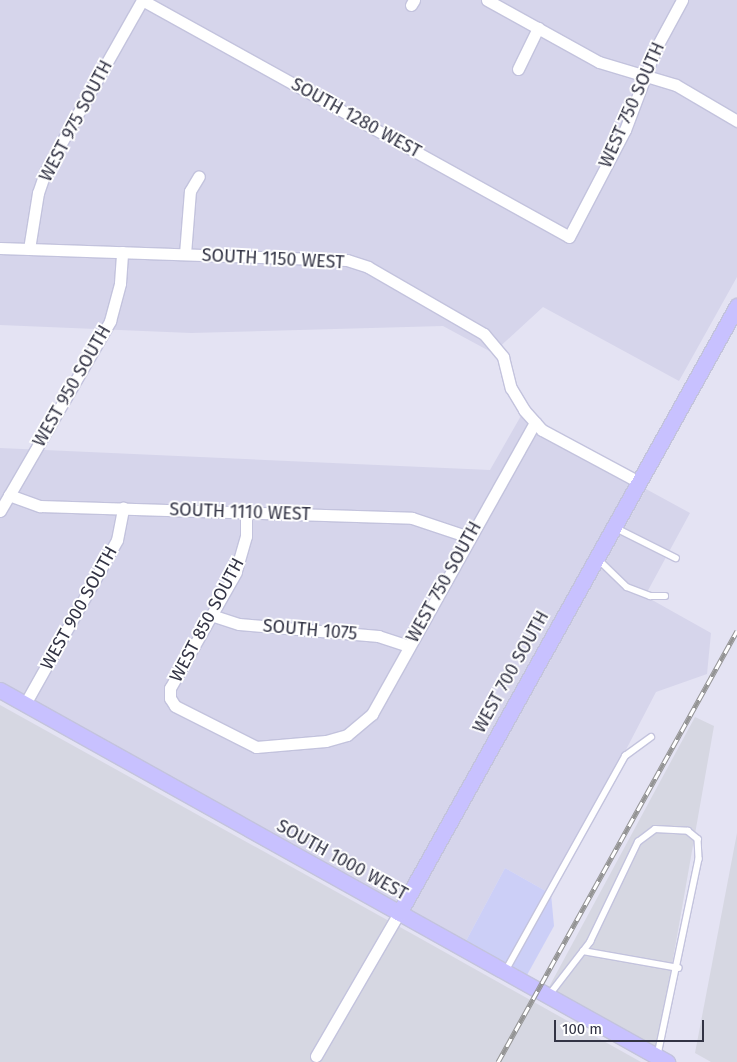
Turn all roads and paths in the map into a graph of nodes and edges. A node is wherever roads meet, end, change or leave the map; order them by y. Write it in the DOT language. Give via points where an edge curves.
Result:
graph roads {
  1 [pos="142,0"];
  2 [pos="487,0"];
  3 [pos="682,0"];
  4 [pos="538,28"];
  5 [pos="518,69"];
  6 [pos="645,76"];
  7 [pos="737,121"];
  8 [pos="199,176"];
  9 [pos="569,237"];
  10 [pos="0,248"];
  11 [pos="29,249"];
  12 [pos="122,252"];
  13 [pos="185,254"];
  14 [pos="737,306"];
  15 [pos="535,422"];
  16 [pos="639,482"];
  17 [pos="9,495"];
  18 [pos="123,508"];
  19 [pos="0,511"];
  20 [pos="246,511"];
  21 [pos="614,526"];
  22 [pos="469,537"];
  23 [pos="596,558"];
  24 [pos="676,558"];
  25 [pos="666,596"];
  26 [pos="211,616"];
  27 [pos="409,646"];
  28 [pos="0,690"];
  29 [pos="25,704"];
  30 [pos="347,735"];
  31 [pos="651,737"];
  32 [pos="399,913"];
  33 [pos="584,951"];
  34 [pos="679,968"];
  35 [pos="505,972"];
  36 [pos="549,996"];
  37 [pos="316,1056"];
  38 [pos="662,1059"];
  1 -- 9 [label="street, SOUTH 1280 WEST"];
  1 -- 11 [label="street, WEST 975 SOUTH" via="46,170 38,193"];
  2 -- 4 [label="street"];
  3 -- 6 [label="street, WEST 750 SOUTH"];
  4 -- 5 [label="street"];
  4 -- 6 [label="street" via="599,62"];
  6 -- 7 [label="street" via="676,86"];
  6 -- 9 [label="street, WEST 750 SOUTH" via="626,130"];
  8 -- 13 [label="street" via="190,191"];
  10 -- 11 [label="street, SOUTH 1150 WEST"];
  11 -- 12 [label="street, SOUTH 1150 WEST"];
  12 -- 13 [label="street, SOUTH 1150 WEST"];
  12 -- 17 [label="street, WEST 950 SOUTH" via="120,283 110,321"];
  13 -- 15 [label="street, SOUTH 1150 WEST" via="347,260 368,267 484,334 503,357 511,388"];
  14 -- 16 [label="main road, WEST 700 SOUTH"];
  15 -- 16 [label="street, SOUTH 1150 WEST"];
  15 -- 22 [label="street, WEST 750 SOUTH"];
  16 -- 21 [label="main road, WEST 700 SOUTH"];
  17 -- 18 [label="street, SOUTH 1110 WEST" via="40,506"];
  17 -- 19 [label="street, WEST 950 SOUTH"];
  18 -- 20 [label="street, SOUTH 1110 WEST"];
  18 -- 29 [label="street, WEST 900 SOUTH" via="117,540"];
  20 -- 22 [label="street, SOUTH 1110 WEST" via="428,520"];
  20 -- 26 [label="street, WEST 850 SOUTH" via="243,552"];
  21 -- 23 [label="main road, WEST 700 SOUTH"];
  21 -- 24 [label="lane"];
  22 -- 27 [label="street, WEST 750 SOUTH"];
  23 -- 25 [label="lane" via="628,587 650,596"];
  23 -- 32 [label="main road, WEST 700 SOUTH"];
  26 -- 27 [label="street, SOUTH 1075" via="238,624 378,636"];
  26 -- 30 [label="street, WEST 850 SOUTH" via="170,688 170,698 175,706 256,747 326,741"];
  27 -- 30 [label="street, WEST 750 SOUTH" via="372,714"];
  28 -- 29 [label="main road, SOUTH 1000 WEST"];
  29 -- 32 [label="main road, SOUTH 1000 WEST"];
  31 -- 35 [label="lane" via="625,756"];
  32 -- 35 [label="main road, SOUTH 1000 WEST"];
  32 -- 37 [label="street, WEST 700 SOUTH"];
  33 -- 34 [label="lane"];
  33 -- 34 [label="lane" via="638,842 655,829 676,829 693,834 700,847"];
  33 -- 36 [label="lane"];
  34 -- 38 [label="lane"];
  35 -- 36 [label="main road, SOUTH 1000 WEST"];
  36 -- 38 [label="main road, SOUTH 1000 WEST"];
}
